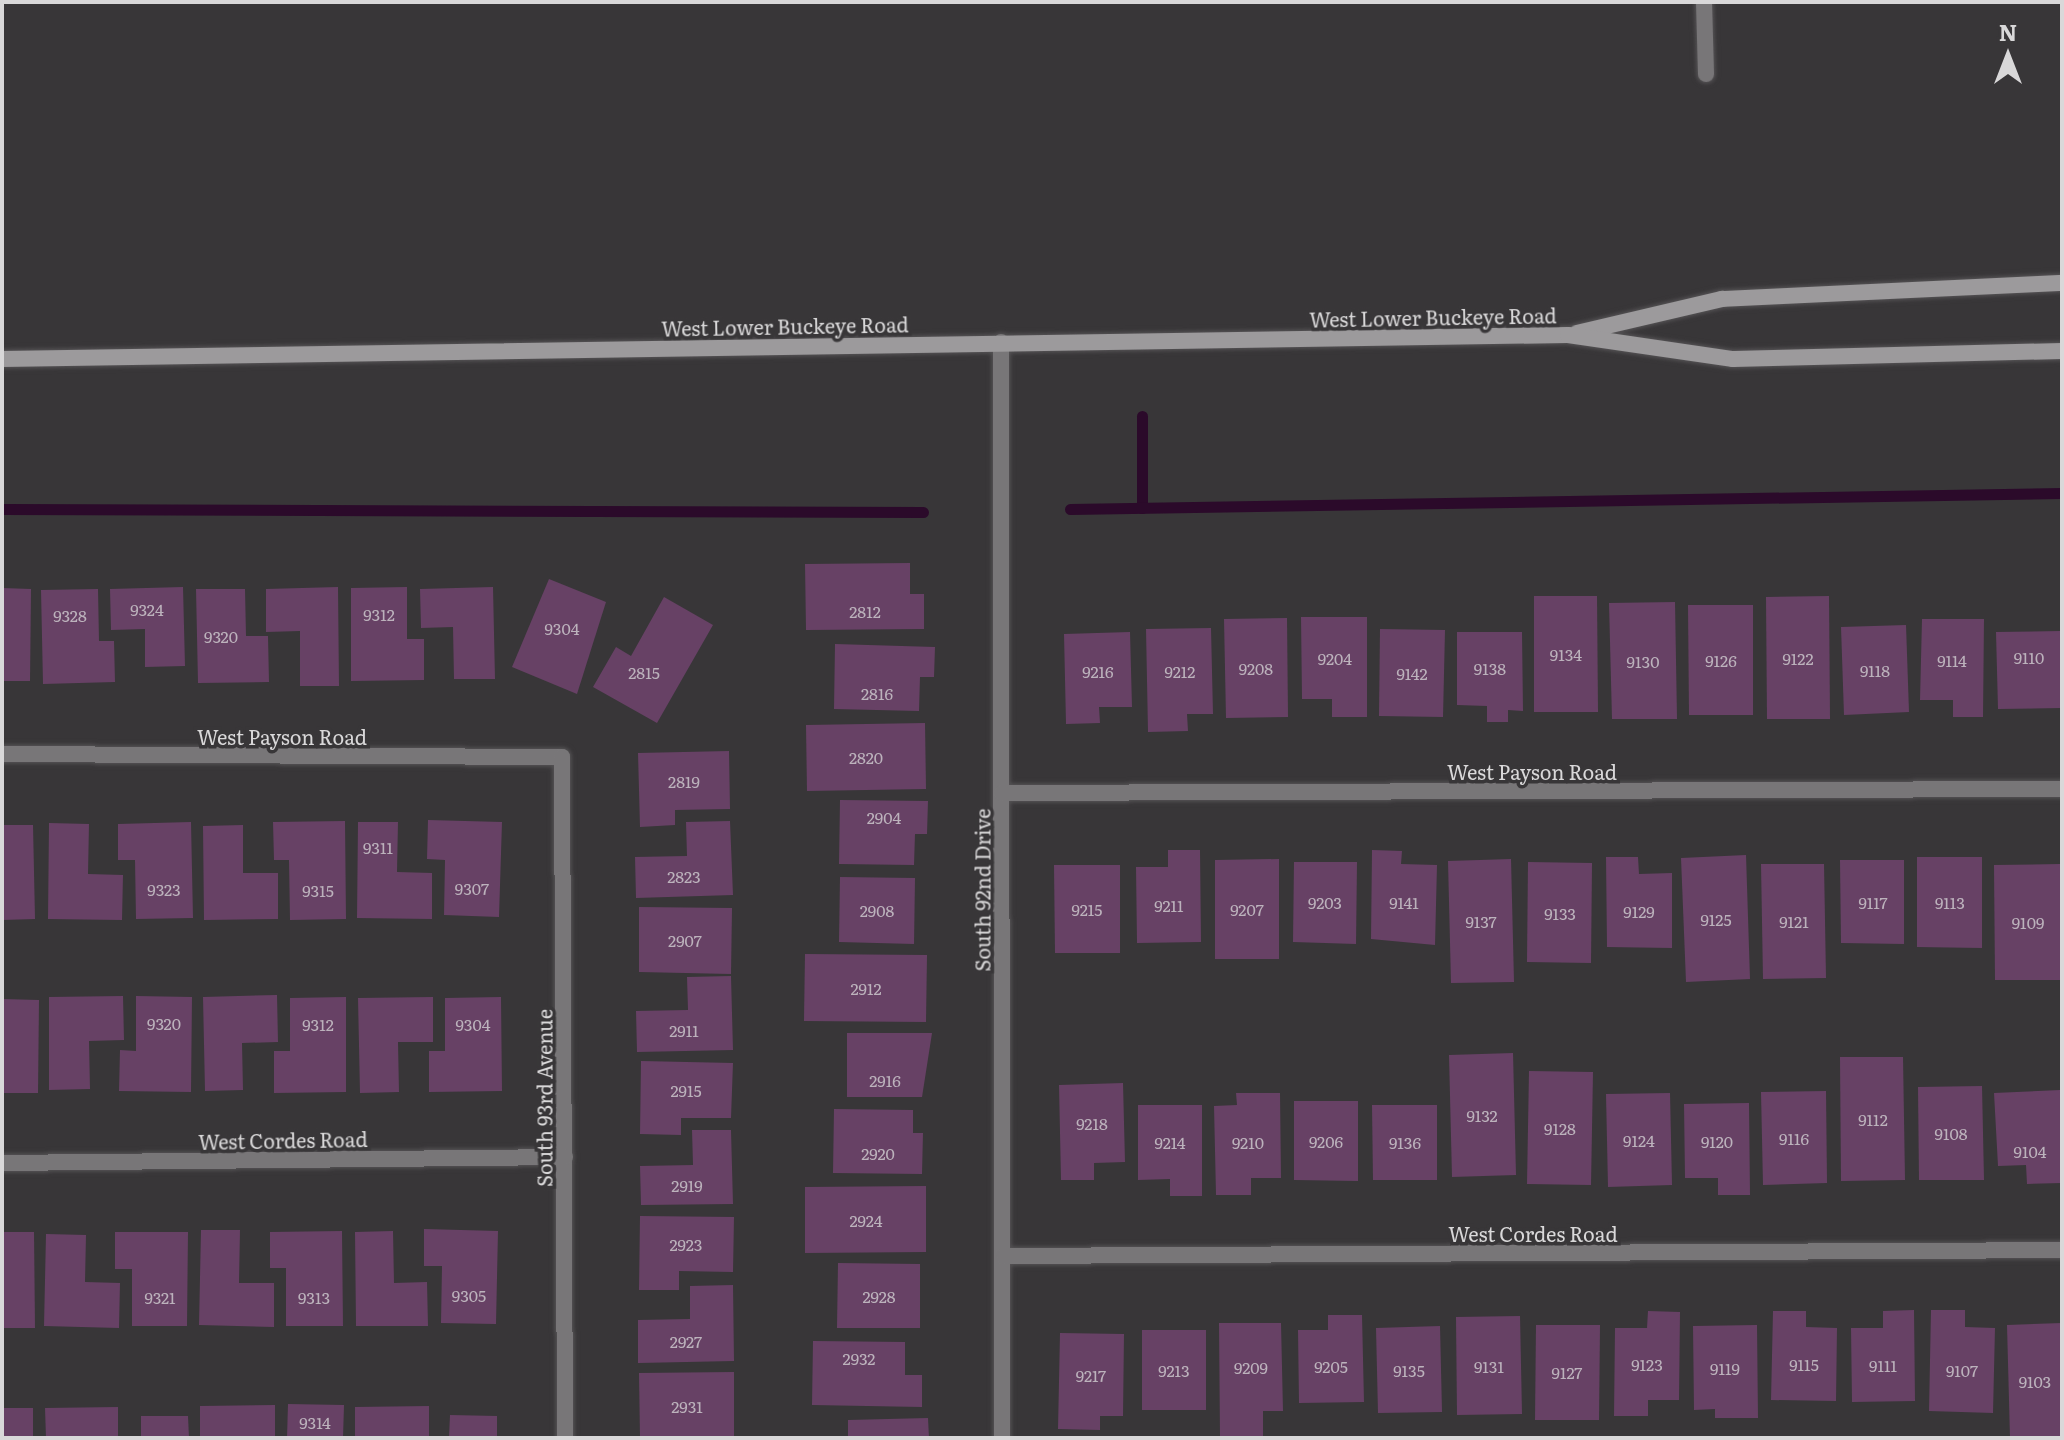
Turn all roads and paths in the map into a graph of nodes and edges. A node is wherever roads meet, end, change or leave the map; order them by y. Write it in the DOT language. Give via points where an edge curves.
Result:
graph roads {
  1 [pos="1704,2"];
  2 [pos="1706,74"];
  3 [pos="2062,283"];
  4 [pos="1568,335"];
  5 [pos="1001,342"];
  6 [pos="2062,351"];
  7 [pos="2,359"];
  8 [pos="2,754"];
  9 [pos="562,757"];
  10 [pos="2062,789"];
  11 [pos="1002,793"];
  12 [pos="565,1157"];
  13 [pos="2,1163"];
  14 [pos="2062,1250"];
  15 [pos="1004,1256"];
  16 [pos="565,1438"];
  17 [pos="1002,1438"];
  1 -- 2 [label="street"];
  3 -- 4 [label="main road, West Lower Buckeye Road" via="1722,299"];
  4 -- 5 [label="main road, West Lower Buckeye Road"];
  4 -- 6 [label="main road, West Lower Buckeye Road" via="1733,359"];
  5 -- 7 [label="main road, West Lower Buckeye Road"];
  5 -- 11 [label="street, South 92nd Drive"];
  8 -- 9 [label="street, West Payson Road"];
  9 -- 12 [label="street, South 93rd Avenue"];
  10 -- 11 [label="street, West Payson Road"];
  11 -- 15 [label="street, South 92nd Drive"];
  12 -- 13 [label="street, West Cordes Road"];
  12 -- 16 [label="street, South 93rd Avenue"];
  14 -- 15 [label="street, West Cordes Road"];
  15 -- 17 [label="street, South 92nd Drive"];
}
